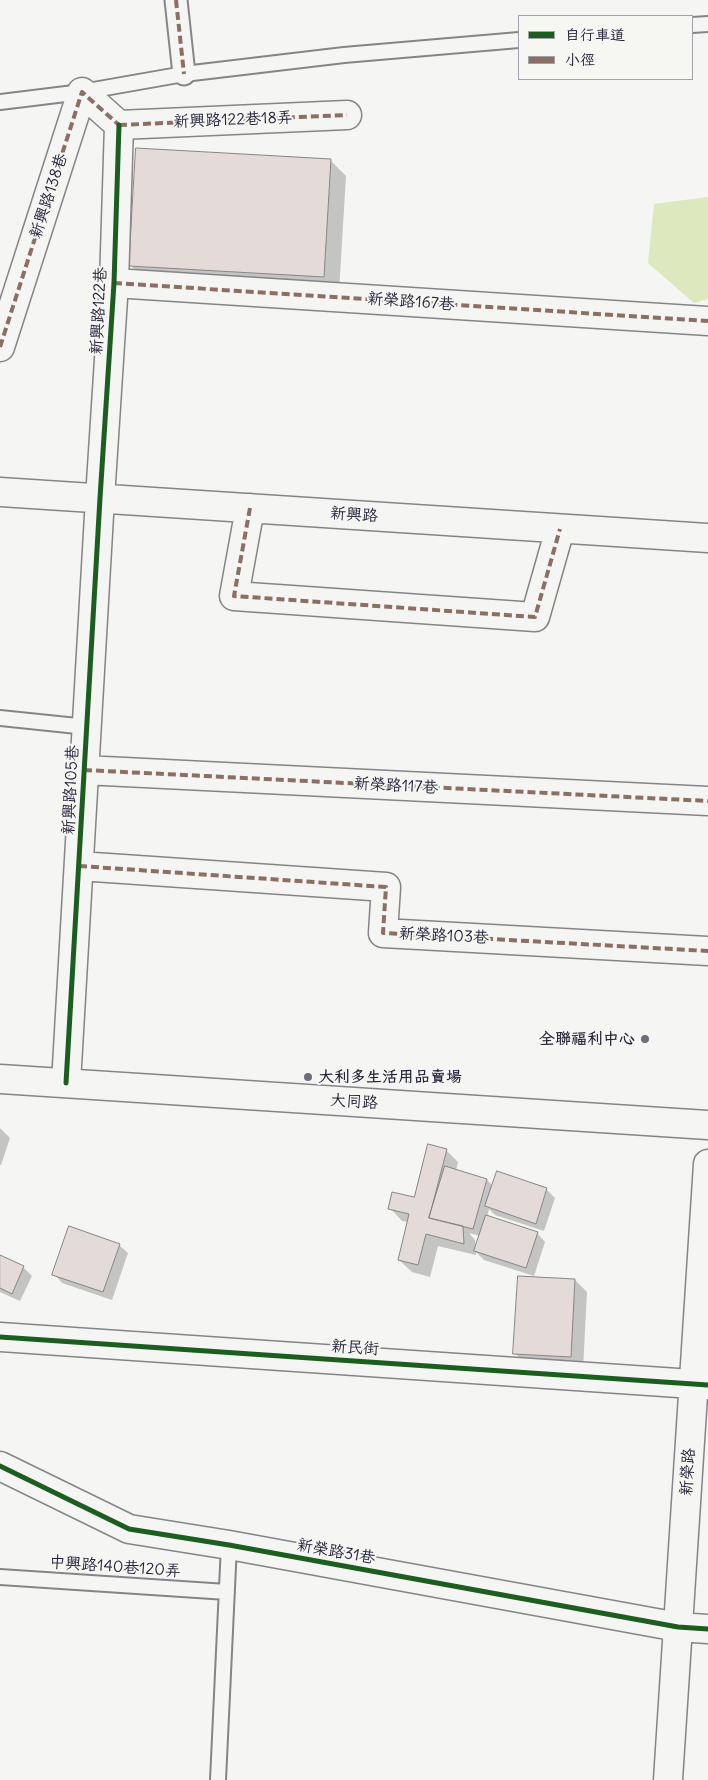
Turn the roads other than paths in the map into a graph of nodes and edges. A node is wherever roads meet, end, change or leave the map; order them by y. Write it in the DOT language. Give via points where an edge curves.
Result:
graph roads {
  1 [pos="176,0"];
  2 [pos="708,24"];
  3 [pos="693,25"];
  4 [pos="518,40"];
  5 [pos="184,74"];
  6 [pos="82,92"];
  7 [pos="0,102"];
  8 [pos="347,116"];
  9 [pos="119,125"];
  10 [pos="114,283"];
  11 [pos="708,321"];
  12 [pos="0,347"];
  13 [pos="0,492"];
  14 [pos="100,498"];
  15 [pos="250,508"];
  16 [pos="560,529"];
  17 [pos="708,538"];
  18 [pos="0,718"];
  19 [pos="87,727"];
  20 [pos="84,770"];
  21 [pos="708,801"];
  22 [pos="79,866"];
  23 [pos="708,951"];
  24 [pos="0,1079"];
  25 [pos="66,1083"];
  26 [pos="708,1125"];
  27 [pos="708,1164"];
  28 [pos="0,1337"];
  29 [pos="701,1384"];
  30 [pos="0,1466"];
  31 [pos="229,1545"];
  32 [pos="0,1577"];
  33 [pos="227,1592"];
  34 [pos="678,1627"];
  35 [pos="708,1629"];
  36 [pos="218,1780"];
  37 [pos="668,1780"];
  1 -- 5 [label="street"];
  2 -- 3 [label="lane"];
  4 -- 5 [label="lane" via="344,55"];
  5 -- 6 [label="lane"];
  6 -- 7 [label="lane"];
  6 -- 9 [label="street"];
  6 -- 12 [label="street, 新興路138巷"];
  8 -- 9 [label="street, 新興路122巷18弄"];
  9 -- 10 [label="street, 新興路122巷"];
  10 -- 11 [label="street, 新榮路167巷"];
  10 -- 14 [label="street, 新興路122巷"];
  13 -- 14 [label="street, 新興路"];
  14 -- 15 [label="street, 新興路"];
  14 -- 19 [label="street, 新興路105巷"];
  15 -- 16 [label="street, 新興路"];
  15 -- 16 [label="street" via="234,596 536,617"];
  16 -- 17 [label="street, 新興路"];
  18 -- 19 [label="lane"];
  19 -- 20 [label="street, 新興路105巷"];
  20 -- 21 [label="street, 新榮路117巷"];
  20 -- 22 [label="street, 新興路105巷"];
  22 -- 23 [label="street, 新榮路103巷" via="386,887 383,933"];
  22 -- 25 [label="street, 新興路105巷"];
  24 -- 25 [label="street, 大同路"];
  25 -- 26 [label="street, 大同路"];
  27 -- 29 [label="street, 新榮路"];
  28 -- 29 [label="street, 新民街"];
  29 -- 34 [label="street, 新榮路"];
  30 -- 31 [label="street, 新榮路31巷" via="130,1529"];
  31 -- 33 [label="lane"];
  31 -- 34 [label="street, 新榮路31巷"];
  32 -- 33 [label="lane, 中興路140巷120弄"];
  33 -- 36 [label="lane"];
  34 -- 35 [label="street, 新榮路31巷"];
  34 -- 37 [label="street, 新榮路"];
}
